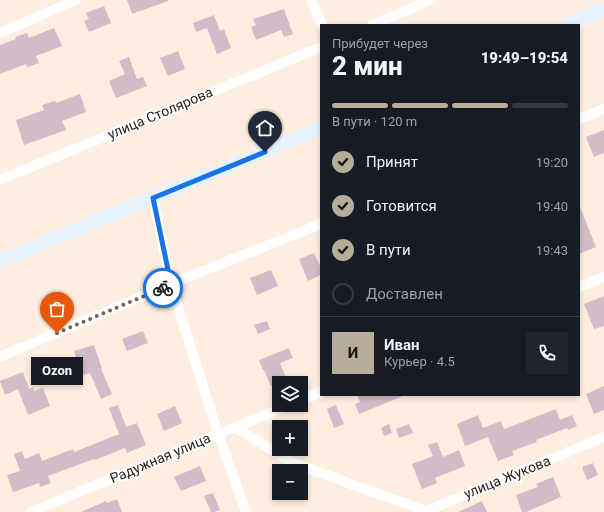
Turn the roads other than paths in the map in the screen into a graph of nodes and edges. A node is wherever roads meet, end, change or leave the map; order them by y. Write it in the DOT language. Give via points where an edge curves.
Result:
graph roads {
  1 [pos="76,0"];
  2 [pos="312,0"];
  3 [pos="431,0"];
  4 [pos="604,9"];
  5 [pos="322,24"];
  6 [pos="374,24"];
  7 [pos="568,24"];
  8 [pos="0,33"];
  9 [pos="320,46"];
  10 [pos="604,109"];
  11 [pos="580,119"];
  12 [pos="320,128"];
  13 [pos="0,180"];
  14 [pos="153,198"];
  15 [pos="320,224"];
  16 [pos="0,261"];
  17 [pos="604,277"];
  18 [pos="171,284"];
  19 [pos="580,287"];
  20 [pos="0,357"];
  21 [pos="320,392"];
  22 [pos="308,397"];
  23 [pos="272,412"];
  24 [pos="235,427"];
  25 [pos="218,434"];
  26 [pos="604,437"];
  27 [pos="31,512"];
  28 [pos="246,512"];
  1 -- 8 [label="street"];
  2 -- 5 [label="street"];
  3 -- 6 [label="street"];
  4 -- 7 [label="main road"];
  9 -- 13 [label="street, улица Столярова"];
  10 -- 11 [label="street"];
  12 -- 14 [label="main road"];
  14 -- 16 [label="main road"];
  14 -- 18 [label="street"];
  15 -- 18 [label="street"];
  17 -- 19 [label="street"];
  18 -- 20 [label="street"];
  18 -- 25 [label="street"];
  21 -- 22 [label="street"];
  23 -- 24 [label="street, Радужная улица"];
  24 -- 25 [label="street, Радужная улица"];
  24 -- 26 [label="street, улица Жукова" via="293,463 426,511"];
  25 -- 27 [label="street, Радужная улица"];
  25 -- 28 [label="street"];
}
